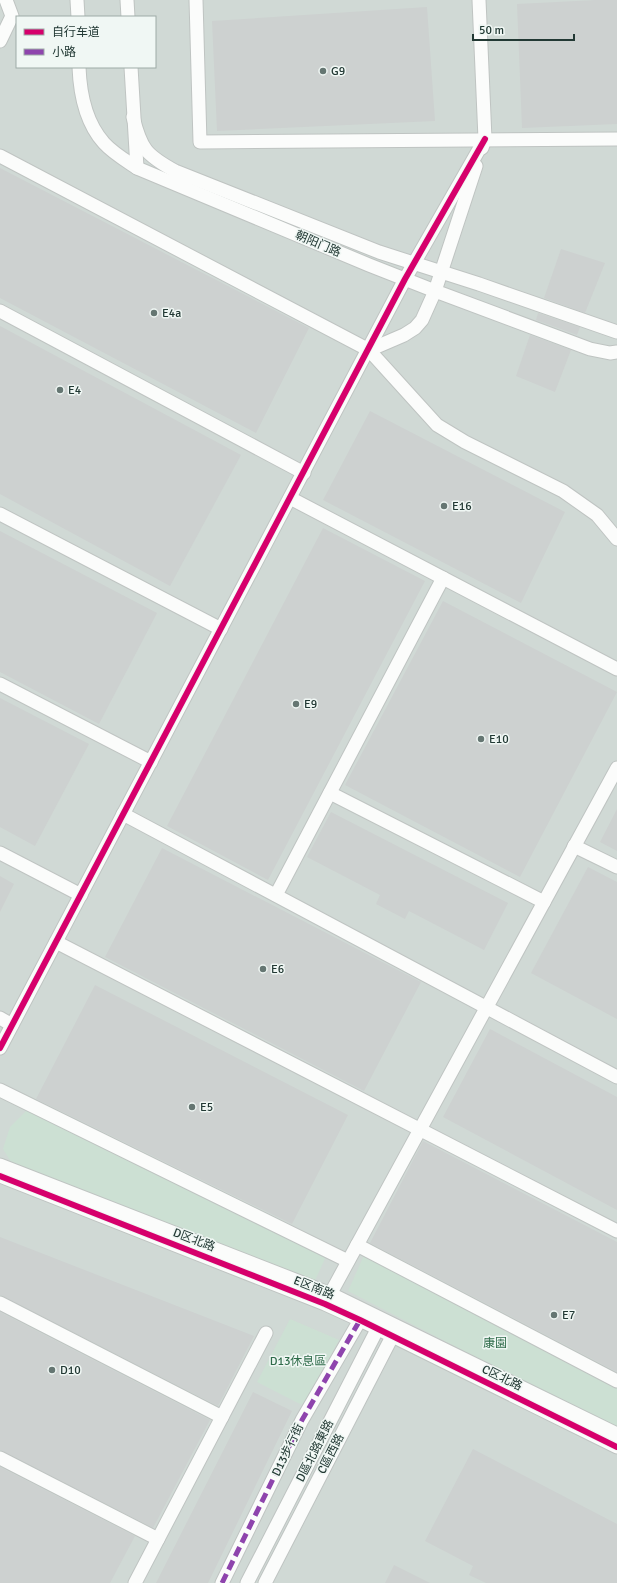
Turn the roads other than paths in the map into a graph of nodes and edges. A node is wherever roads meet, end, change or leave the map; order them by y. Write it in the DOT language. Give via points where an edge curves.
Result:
graph roads {
  1 [pos="6,0"];
  2 [pos="77,0"];
  3 [pos="127,0"];
  4 [pos="196,0"];
  5 [pos="479,0"];
  6 [pos="78,16"];
  7 [pos="128,16"];
  8 [pos="0,40"];
  9 [pos="79,68"];
  10 [pos="131,68"];
  11 [pos="133,117"];
  12 [pos="617,138"];
  13 [pos="484,140"];
  14 [pos="0,156"];
  15 [pos="136,168"];
  16 [pos="413,263"];
  17 [pos="441,272"];
  18 [pos="405,279"];
  19 [pos="435,291"];
  20 [pos="0,311"];
  21 [pos="617,332"];
  22 [pos="368,350"];
  23 [pos="617,352"];
  24 [pos="304,473"];
  25 [pos="290,498"];
  26 [pos="0,514"];
  27 [pos="617,539"];
  28 [pos="443,578"];
  29 [pos="221,629"];
  30 [pos="617,669"];
  31 [pos="0,684"];
  32 [pos="151,762"];
  33 [pos="617,768"];
  34 [pos="330,793"];
  35 [pos="123,814"];
  36 [pos="574,846"];
  37 [pos="0,853"];
  38 [pos="617,867"];
  39 [pos="81,895"];
  40 [pos="276,895"];
  41 [pos="544,902"];
  42 [pos="56,942"];
  43 [pos="486,1008"];
  44 [pos="0,1018"];
  45 [pos="12,1025"];
  46 [pos="0,1048"];
  47 [pos="617,1077"];
  48 [pos="0,1090"];
  49 [pos="420,1130"];
  50 [pos="0,1165"];
  51 [pos="0,1176"];
  52 [pos="617,1231"];
  53 [pos="357,1245"];
  54 [pos="348,1261"];
  55 [pos="328,1299"];
  56 [pos="0,1303"];
  57 [pos="360,1320"];
  58 [pos="380,1324"];
  59 [pos="395,1331"];
  60 [pos="266,1333"];
  61 [pos="617,1381"];
  62 [pos="222,1417"];
  63 [pos="617,1434"];
  64 [pos="617,1447"];
  65 [pos="0,1458"];
  66 [pos="158,1539"];
  67 [pos="135,1583"];
  68 [pos="222,1583"];
  69 [pos="247,1583"];
  70 [pos="265,1583"];
  1 -- 8 [label="street" via="12,16"];
  2 -- 6 [label="street"];
  3 -- 7 [label="street"];
  4 -- 13 [label="street" via="200,142"];
  5 -- 13 [label="street"];
  9 -- 15 [label="street, 朝阳门路" via="83,102 95,130 114,153"];
  10 -- 11 [label="street"];
  11 -- 15 [label="street"];
  11 -- 16 [label="street, 朝阳门路" via="138,137 154,160 378,252"];
  12 -- 13 [label="street"];
  13 -- 16 [label="street"];
  13 -- 17 [label="street"];
  14 -- 22 [label="street"];
  15 -- 18 [label="street, 朝阳门路"];
  16 -- 17 [label="street, 朝阳门路"];
  16 -- 18 [label="street"];
  17 -- 19 [label="street"];
  17 -- 21 [label="street, 朝阳门路"];
  18 -- 19 [label="street, 朝阳门路"];
  18 -- 22 [label="street"];
  19 -- 22 [label="street" via="427,311 415,328"];
  19 -- 23 [label="street, 朝阳门路" via="590,348 610,353"];
  20 -- 24 [label="street"];
  22 -- 24 [label="street"];
  22 -- 27 [label="street" via="437,424 465,442 563,491 597,515"];
  24 -- 25 [label="street"];
  25 -- 28 [label="street"];
  25 -- 29 [label="street"];
  26 -- 29 [label="street"];
  28 -- 30 [label="street"];
  28 -- 34 [label="street"];
  29 -- 32 [label="street"];
  31 -- 32 [label="street"];
  32 -- 35 [label="street"];
  33 -- 36 [label="street"];
  34 -- 40 [label="street"];
  34 -- 41 [label="street"];
  35 -- 39 [label="street"];
  35 -- 40 [label="street"];
  36 -- 38 [label="street"];
  36 -- 41 [label="street"];
  37 -- 39 [label="street"];
  39 -- 42 [label="street"];
  40 -- 43 [label="street"];
  41 -- 43 [label="street"];
  42 -- 45 [label="street"];
  42 -- 49 [label="street"];
  43 -- 47 [label="street"];
  43 -- 49 [label="street"];
  44 -- 45 [label="street"];
  45 -- 46 [label="street"];
  48 -- 54 [label="street"];
  49 -- 52 [label="street"];
  49 -- 53 [label="street"];
  50 -- 55 [label="street, E区南路"];
  51 -- 55 [label="street, D区北路"];
  53 -- 54 [label="street"];
  53 -- 61 [label="street"];
  54 -- 55 [label="street"];
  55 -- 57 [label="street, D区北路"];
  55 -- 58 [label="street, E区南路"];
  56 -- 62 [label="street"];
  57 -- 58 [label="street, D区北路"];
  57 -- 68 [label="street, D13步行街" via="302,1420"];
  58 -- 59 [label="street, E区南路"];
  58 -- 69 [label="street, D區北路東路"];
  59 -- 63 [label="street, E区南路"];
  59 -- 64 [label="street, C区北路"];
  59 -- 70 [label="street, C區西路"];
  60 -- 62 [label="street"];
  62 -- 66 [label="street"];
  65 -- 66 [label="street"];
  66 -- 67 [label="street"];
}
